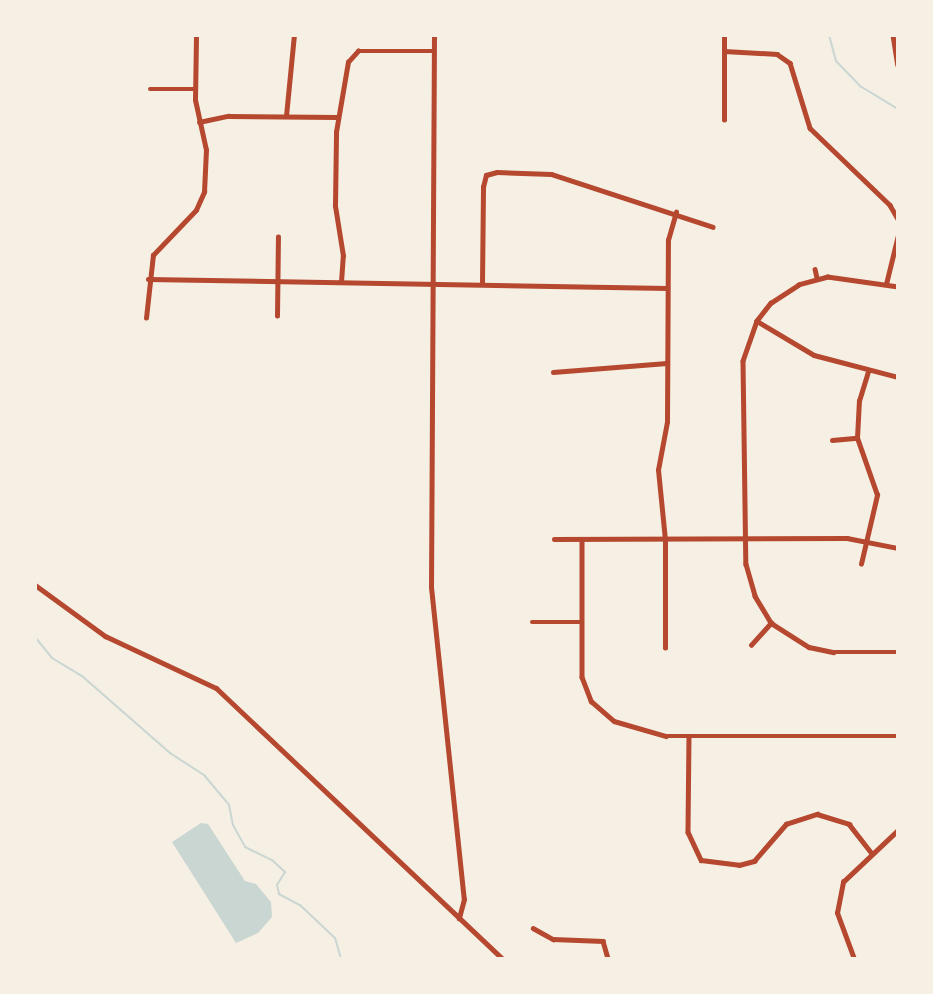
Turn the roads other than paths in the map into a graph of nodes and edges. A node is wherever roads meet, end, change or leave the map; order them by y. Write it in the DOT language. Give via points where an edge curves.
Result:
graph roads {
  1 [pos="195,35"];
  2 [pos="294,35"];
  3 [pos="434,35"];
  4 [pos="724,35"];
  5 [pos="893,35"];
  6 [pos="433,51"];
  7 [pos="724,51"];
  8 [pos="898,65"];
  9 [pos="150,89"];
  10 [pos="195,89"];
  11 [pos="286,116"];
  12 [pos="337,117"];
  13 [pos="724,120"];
  14 [pos="199,122"];
  15 [pos="676,212"];
  16 [pos="898,219"];
  17 [pos="713,227"];
  18 [pos="898,235"];
  19 [pos="278,237"];
  20 [pos="815,269"];
  21 [pos="817,278"];
  22 [pos="148,279"];
  23 [pos="278,282"];
  24 [pos="341,282"];
  25 [pos="432,284"];
  26 [pos="886,284"];
  27 [pos="482,285"];
  28 [pos="898,287"];
  29 [pos="667,288"];
  30 [pos="277,316"];
  31 [pos="146,317"];
  32 [pos="757,321"];
  33 [pos="667,363"];
  34 [pos="868,371"];
  35 [pos="553,372"];
  36 [pos="898,377"];
  37 [pos="857,438"];
  38 [pos="832,440"];
  39 [pos="554,539"];
  40 [pos="582,539"];
  41 [pos="665,540"];
  42 [pos="747,540"];
  43 [pos="866,540"];
  44 [pos="898,548"];
  45 [pos="861,564"];
  46 [pos="35,585"];
  47 [pos="532,622"];
  48 [pos="581,622"];
  49 [pos="771,623"];
  50 [pos="751,645"];
  51 [pos="665,648"];
  52 [pos="898,652"];
  53 [pos="689,736"];
  54 [pos="898,736"];
  55 [pos="898,830"];
  56 [pos="872,853"];
  57 [pos="459,918"];
  58 [pos="533,928"];
  59 [pos="503,959"];
  60 [pos="608,959"];
  61 [pos="854,959"];
  1 -- 10 [label="street"];
  2 -- 11 [label="street"];
  3 -- 6 [label="street"];
  4 -- 7 [label="street"];
  5 -- 8 [label="street"];
  6 -- 12 [label="street" via="366,51 351,56"];
  6 -- 25 [label="street"];
  7 -- 13 [label="street"];
  7 -- 16 [label="street" via="776,54 790,63 810,128 890,205"];
  9 -- 10 [label="street"];
  10 -- 14 [label="street"];
  11 -- 12 [label="street"];
  11 -- 14 [label="street" via="228,116"];
  12 -- 24 [label="street" via="335,206 343,256"];
  14 -- 22 [label="street" via="206,150 204,192 196,210 153,255"];
  15 -- 17 [label="street"];
  15 -- 27 [label="street" via="551,174 486,175"];
  15 -- 29 [label="street" via="668,240"];
  18 -- 26 [label="street"];
  19 -- 23 [label="street"];
  20 -- 21 [label="street"];
  21 -- 26 [label="street"];
  21 -- 32 [label="street" via="783,294"];
  22 -- 23 [label="street"];
  22 -- 31 [label="street"];
  23 -- 24 [label="street"];
  23 -- 30 [label="street"];
  24 -- 25 [label="street"];
  25 -- 27 [label="street"];
  25 -- 57 [label="street" via="432,604 464,899"];
  26 -- 28 [label="street"];
  27 -- 29 [label="street"];
  29 -- 33 [label="street"];
  32 -- 34 [label="street" via="814,355"];
  32 -- 42 [label="street" via="743,361"];
  33 -- 35 [label="street"];
  33 -- 41 [label="street" via="667,422 658,470"];
  34 -- 36 [label="street"];
  34 -- 37 [label="street" via="859,401"];
  37 -- 38 [label="street"];
  37 -- 43 [label="street" via="877,495"];
  39 -- 40 [label="street"];
  40 -- 41 [label="street"];
  40 -- 48 [label="street"];
  41 -- 42 [label="street"];
  41 -- 51 [label="street"];
  42 -- 43 [label="street"];
  42 -- 49 [label="street" via="749,580"];
  43 -- 44 [label="street"];
  43 -- 45 [label="street"];
  46 -- 57 [label="street" via="105,636 210,684"];
  47 -- 48 [label="street"];
  48 -- 53 [label="street" via="582,677 591,701 614,721 650,734"];
  49 -- 50 [label="street"];
  49 -- 52 [label="street" via="793,640 817,650"];
  53 -- 54 [label="street"];
  53 -- 56 [label="street" via="688,832 701,860 739,865 754,861 786,824 817,814 849,824"];
  55 -- 56 [label="street"];
  56 -- 61 [label="street" via="852,869 838,897 840,929"];
  57 -- 59 [label="street"];
  58 -- 60 [label="street" via="554,939 603,942"];
}
